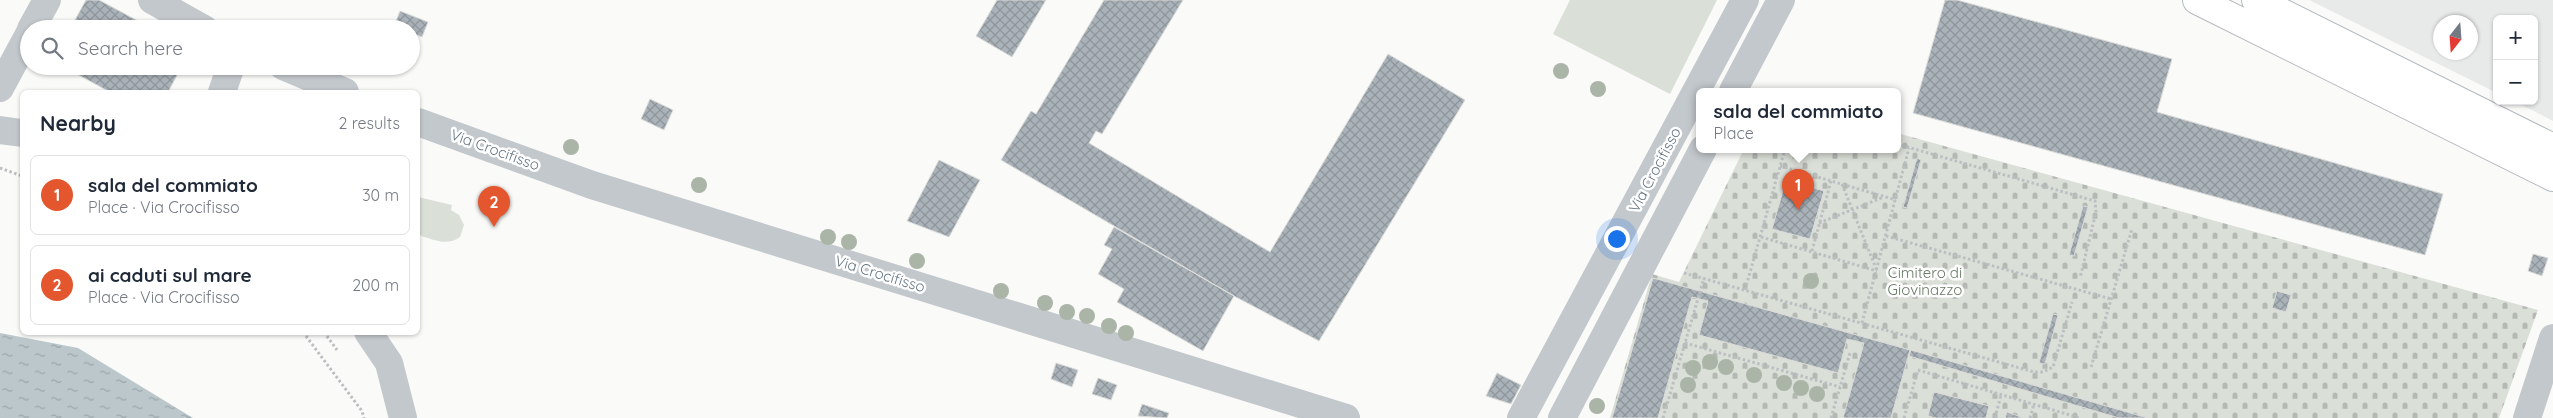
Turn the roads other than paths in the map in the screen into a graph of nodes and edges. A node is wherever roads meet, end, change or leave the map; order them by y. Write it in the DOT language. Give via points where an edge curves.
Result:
graph roads {
  1 [pos="46,0"];
  2 [pos="152,0"];
  3 [pos="1745,0"];
  4 [pos="1781,0"];
  5 [pos="2197,0"];
  6 [pos="2256,0"];
  7 [pos="36,20"];
  8 [pos="188,20"];
  9 [pos="20,51"];
  10 [pos="228,75"];
  11 [pos="300,75"];
  12 [pos="322,87"];
  13 [pos="0,88"];
  14 [pos="1698,88"];
  15 [pos="1735,88"];
  16 [pos="223,90"];
  17 [pos="336,90"];
  18 [pos="1696,91"];
  19 [pos="420,123"];
  20 [pos="0,130"];
  21 [pos="20,133"];
  22 [pos="2553,148"];
  23 [pos="1701,153"];
  24 [pos="2553,177"];
  25 [pos="370,335"];
  26 [pos="2553,338"];
  27 [pos="403,418"];
  28 [pos="1346,418"];
  29 [pos="1521,418"];
  30 [pos="1562,418"];
  31 [pos="2527,418"];
  1 -- 7 [label="street"];
  2 -- 8 [label="street"];
  3 -- 14 [label="street, Via Crocifisso"];
  4 -- 15 [label="street"];
  5 -- 24 [label="main road"];
  6 -- 22 [label="main road"];
  9 -- 13 [label="street"];
  10 -- 16 [label="street"];
  11 -- 12 [label="street"];
  12 -- 17 [label="street"];
  18 -- 29 [label="street, Via Crocifisso"];
  19 -- 28 [label="street, Via Crocifisso" via="592,185"];
  20 -- 21 [label="street"];
  23 -- 30 [label="street"];
  25 -- 27 [label="street" via="389,363"];
  26 -- 31 [label="street"];
}
